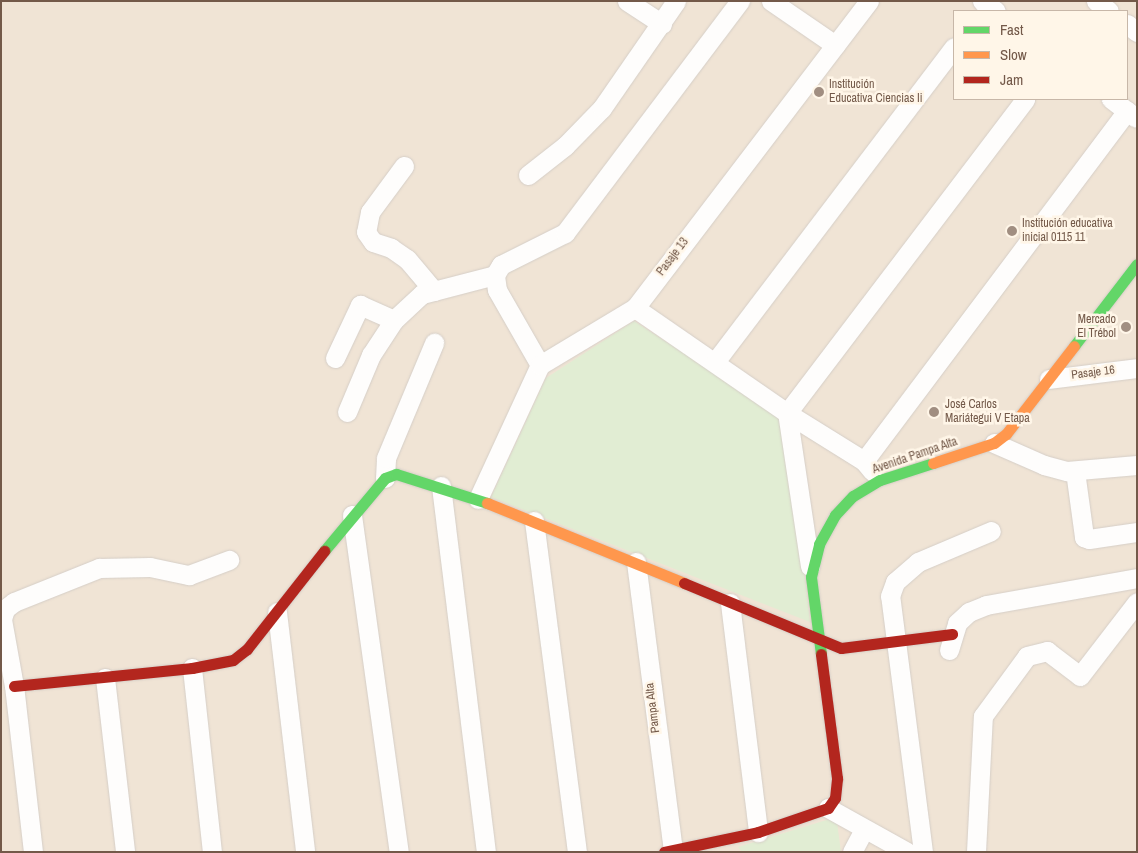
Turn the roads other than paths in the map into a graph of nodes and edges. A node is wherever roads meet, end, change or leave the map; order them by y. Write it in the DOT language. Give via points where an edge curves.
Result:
graph roads {
  1 [pos="627,1"];
  2 [pos="676,1"];
  3 [pos="740,1"];
  4 [pos="771,1"];
  5 [pos="1096,1"];
  6 [pos="864,5"];
  7 [pos="1108,10"];
  8 [pos="662,24"];
  9 [pos="834,45"];
  10 [pos="953,48"];
  11 [pos="1024,100"];
  12 [pos="1113,100"];
  13 [pos="1132,114"];
  14 [pos="404,166"];
  15 [pos="528,175"];
  16 [pos="1137,264"];
  17 [pos="495,275"];
  18 [pos="434,291"];
  19 [pos="635,308"];
  20 [pos="394,320"];
  21 [pos="434,343"];
  22 [pos="335,358"];
  23 [pos="714,362"];
  24 [pos="540,365"];
  25 [pos="1137,368"];
  26 [pos="1049,379"];
  27 [pos="347,412"];
  28 [pos="787,413"];
  29 [pos="994,443"];
  30 [pos="864,461"];
  31 [pos="1137,465"];
  32 [pos="1075,471"];
  33 [pos="385,478"];
  34 [pos="880,480"];
  35 [pos="441,486"];
  36 [pos="478,500"];
  37 [pos="352,515"];
  38 [pos="534,521"];
  39 [pos="991,532"];
  40 [pos="1137,532"];
  41 [pos="229,560"];
  42 [pos="636,562"];
  43 [pos="811,577"];
  44 [pos="1137,578"];
  45 [pos="1109,582"];
  46 [pos="730,604"];
  47 [pos="1135,604"];
  48 [pos="276,612"];
  49 [pos="817,640"];
  50 [pos="894,641"];
  51 [pos="951,642"];
  52 [pos="192,668"];
  53 [pos="105,678"];
  54 [pos="14,686"];
  55 [pos="828,808"];
  56 [pos="864,830"];
  57 [pos="758,832"];
  58 [pos="716,849"];
  59 [pos="669,851"];
  60 [pos="33,852"];
  61 [pos="125,852"];
  62 [pos="212,852"];
  63 [pos="306,852"];
  64 [pos="399,852"];
  65 [pos="486,852"];
  66 [pos="577,852"];
  67 [pos="852,852"];
  68 [pos="907,852"];
  69 [pos="923,852"];
  70 [pos="976,852"];
  1 -- 8 [label="street"];
  2 -- 8 [label="street"];
  3 -- 17 [label="street" via="565,233 501,265"];
  4 -- 9 [label="street"];
  5 -- 7 [label="street"];
  6 -- 9 [label="street, Pasaje 13"];
  8 -- 15 [label="street" via="602,108 565,146"];
  9 -- 19 [label="street, Pasaje 13"];
  10 -- 23 [label="street"];
  11 -- 28 [label="street"];
  12 -- 13 [label="street"];
  13 -- 30 [label="street"];
  14 -- 18 [label="street" via="370,212 366,232 373,242 391,248 407,259"];
  16 -- 26 [label="street, Avenida Pampa Alta"];
  17 -- 18 [label="street"];
  17 -- 24 [label="street" via="497,290"];
  18 -- 20 [label="street" via="422,294"];
  19 -- 23 [label="street"];
  19 -- 24 [label="street, Pasaje 13"];
  20 -- 22 [label="street" via="360,306"];
  20 -- 27 [label="street" via="371,354"];
  21 -- 33 [label="street" via="386,458"];
  23 -- 28 [label="street"];
  24 -- 36 [label="street"];
  25 -- 26 [label="street, Pasaje 16"];
  26 -- 29 [label="street, Avenida Pampa Alta" via="1006,434"];
  28 -- 30 [label="street"];
  28 -- 43 [label="street"];
  29 -- 32 [label="street" via="1044,466"];
  29 -- 34 [label="street, Avenida Pampa Alta"];
  30 -- 34 [label="street"];
  31 -- 32 [label="street"];
  32 -- 40 [label="street" via="1084,537"];
  33 -- 35 [label="street" via="406,476"];
  33 -- 37 [label="street"];
  34 -- 43 [label="street, Avenida Pampa Alta" via="853,496 835,515 819,544"];
  35 -- 36 [label="street"];
  35 -- 65 [label="street"];
  36 -- 38 [label="street"];
  37 -- 48 [label="street"];
  37 -- 64 [label="street"];
  38 -- 42 [label="street"];
  38 -- 66 [label="street"];
  39 -- 50 [label="street" via="931,555 905,570 895,582 890,596"];
  41 -- 54 [label="street" via="189,575 150,566 99,568 14,602 5,609 2,619"];
  42 -- 46 [label="street"];
  42 -- 59 [label="street, Pampa Alta"];
  43 -- 49 [label="street, Avenida Pampa Alta"];
  44 -- 45 [label="street"];
  45 -- 47 [label="street"];
  45 -- 51 [label="street" via="986,605 969,612 957,623"];
  46 -- 49 [label="street"];
  46 -- 57 [label="street"];
  47 -- 70 [label="street" via="1080,676 1047,651 1027,656 984,716"];
  48 -- 52 [label="street" via="247,649 233,660"];
  48 -- 63 [label="street"];
  49 -- 50 [label="street" via="841,648"];
  49 -- 55 [label="street, Avenida Pampa Alta" via="837,778 835,798"];
  50 -- 51 [label="street"];
  50 -- 69 [label="street"];
  52 -- 53 [label="street"];
  52 -- 62 [label="street"];
  53 -- 54 [label="street"];
  53 -- 61 [label="street"];
  54 -- 60 [label="street"];
  55 -- 56 [label="street"];
  55 -- 57 [label="street"];
  56 -- 67 [label="street"];
  56 -- 68 [label="street"];
  57 -- 58 [label="street"];
  58 -- 59 [label="street"];
}
